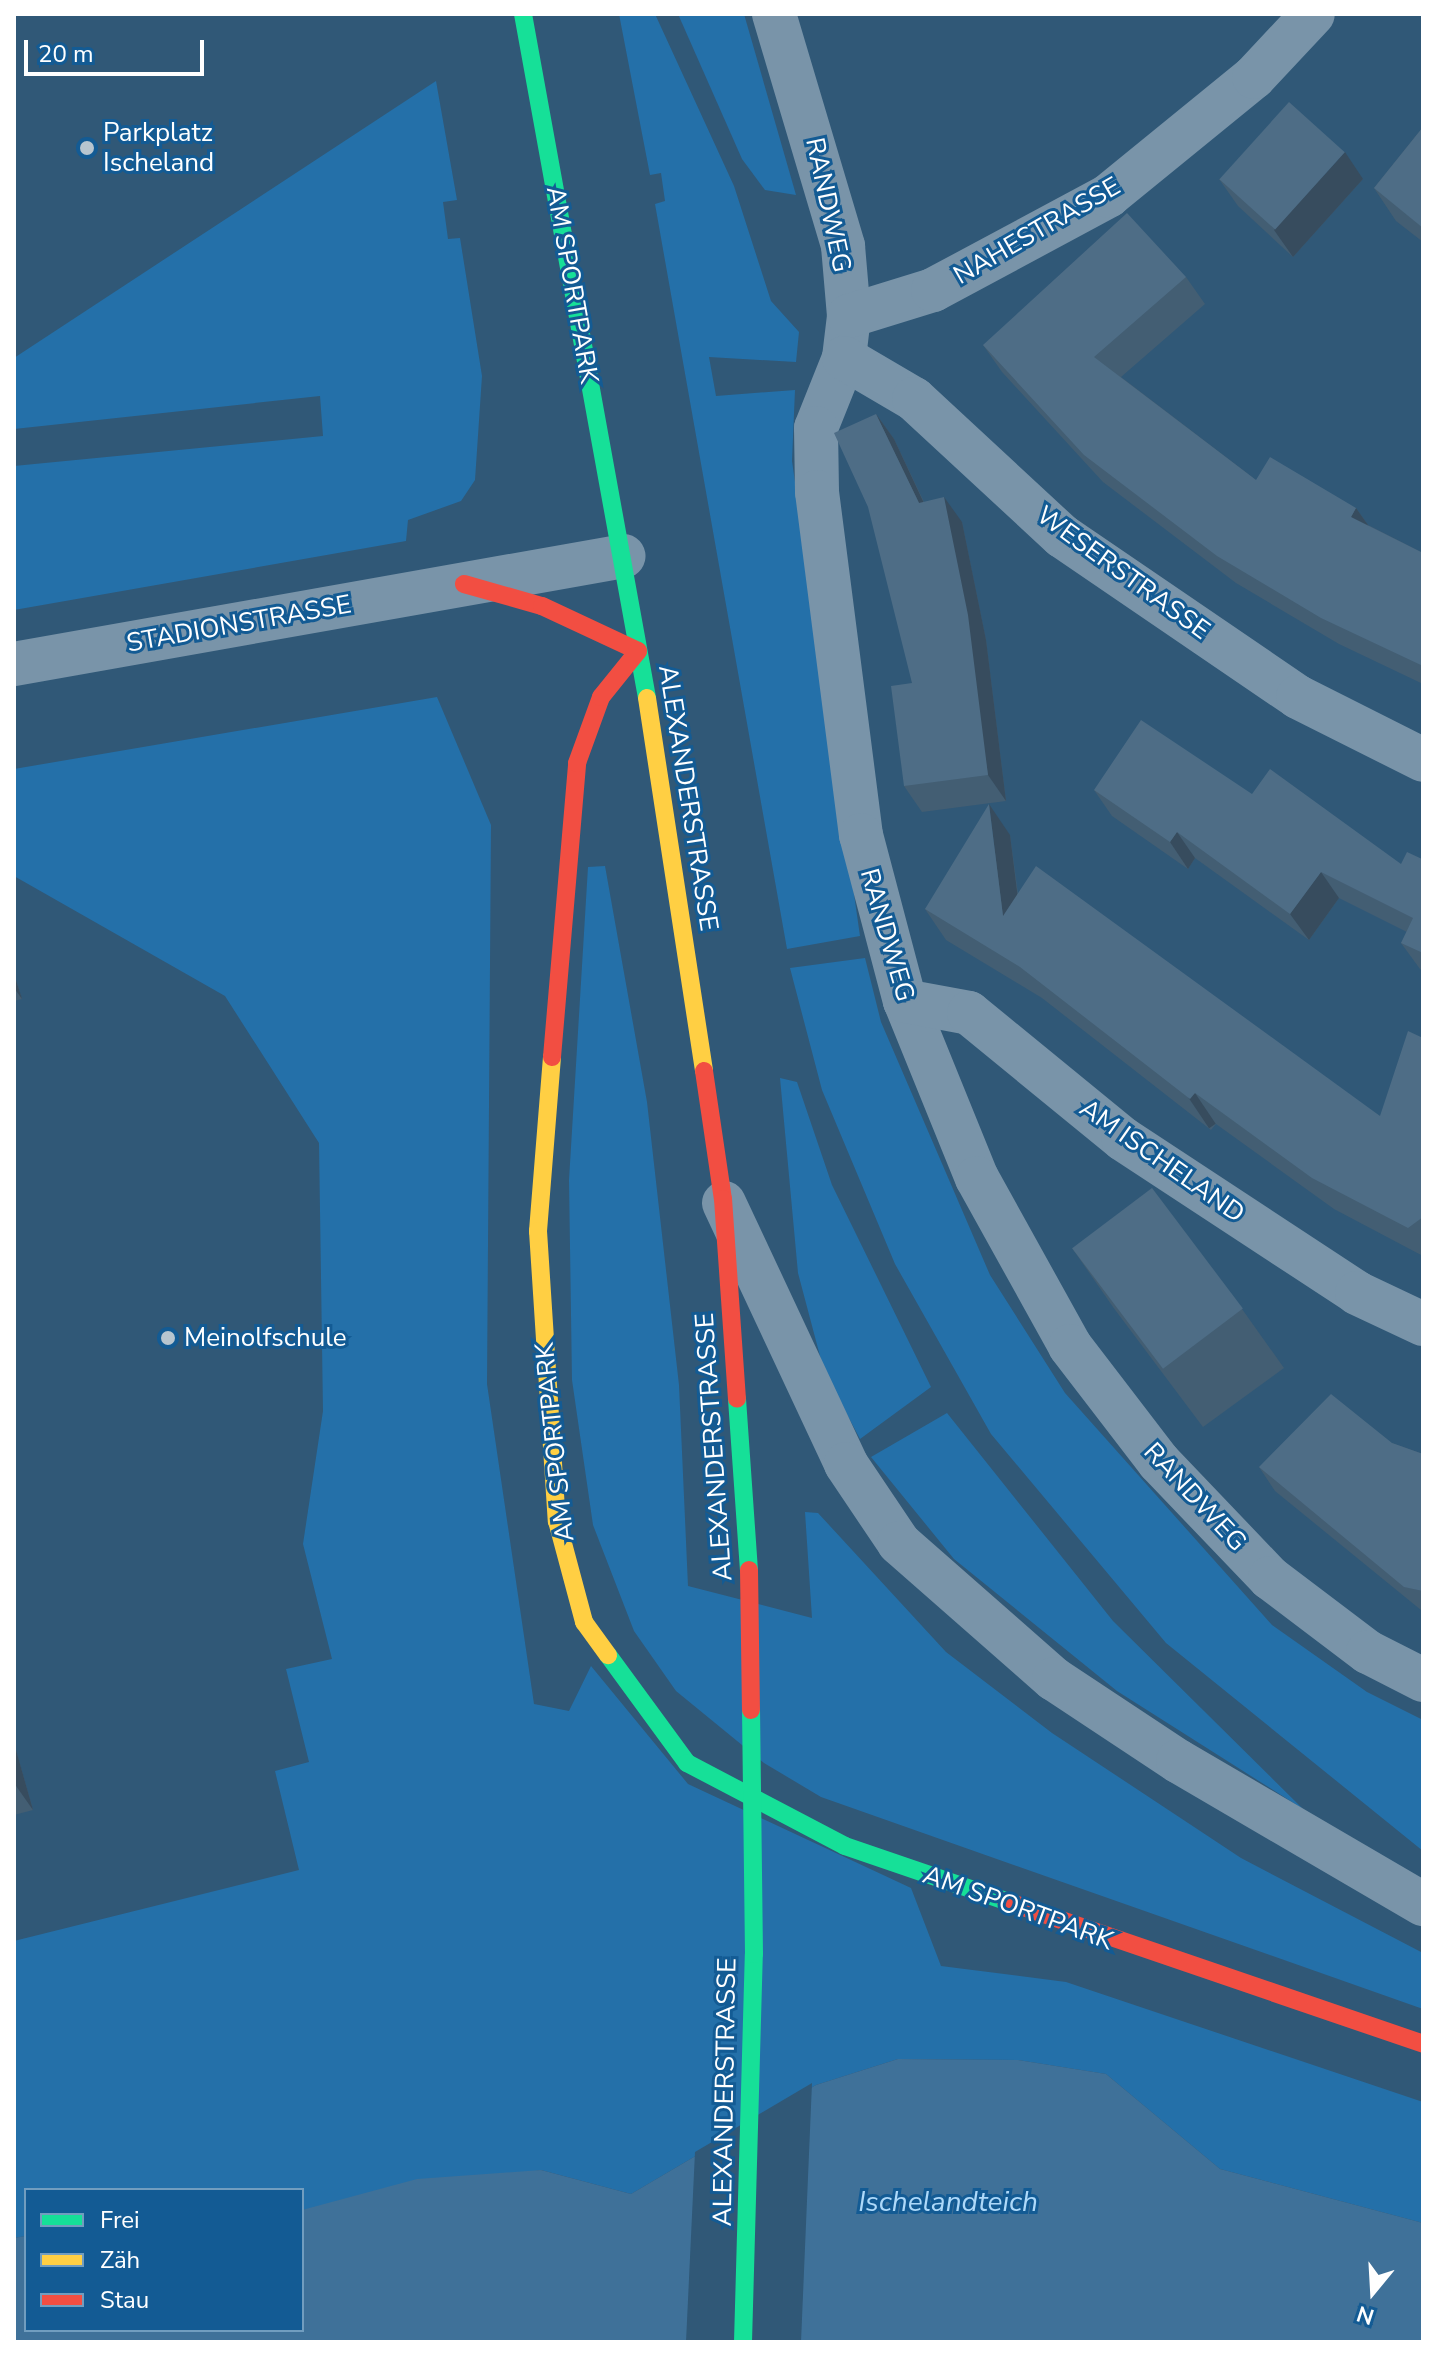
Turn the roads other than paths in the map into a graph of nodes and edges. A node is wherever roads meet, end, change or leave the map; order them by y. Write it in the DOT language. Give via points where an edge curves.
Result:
graph roads {
  1 [pos="523,14"];
  2 [pos="774,14"];
  3 [pos="1313,14"];
  4 [pos="846,337"];
  5 [pos="624,556"];
  6 [pos="464,584"];
  7 [pos="638,651"];
  8 [pos="14,664"];
  9 [pos="1423,760"];
  10 [pos="905,1001"];
  11 [pos="723,1199"];
  12 [pos="1423,1324"];
  13 [pos="1423,1680"];
  14 [pos="1423,1904"];
  15 [pos="1423,2044"];
  16 [pos="743,2342"];
  1 -- 5 [label="main road, AM SPORTPARK"];
  2 -- 4 [label="street, RANDWEG" via="828,179"];
  3 -- 4 [label="street, NAHESTRASSE" via="1254,77 1108,196"];
  4 -- 9 [label="street, WESERSTRASSE" via="1062,536 1298,697"];
  4 -- 10 [label="street, RANDWEG" via="816,428 817,492 861,835"];
  5 -- 6 [label="street, STADIONSTRASSE"];
  5 -- 7 [label="main road, ALEXANDERSTRASSE"];
  6 -- 7 [label="main road, STADIONSTRASSE" via="542,606"];
  6 -- 8 [label="street, STADIONSTRASSE"];
  7 -- 11 [label="main road, ALEXANDERSTRASSE"];
  7 -- 15 [label="main road, AM SPORTPARK" via="601,697 577,763 538,1231 557,1521 584,1622 687,1763 845,1846"];
  10 -- 12 [label="street, AM ISCHELAND" via="969,1013 1123,1139 1357,1293"];
  10 -- 13 [label="street, RANDWEG" via="977,1178 1070,1346 1159,1462 1270,1578 1368,1652"];
  11 -- 14 [label="street" via="846,1464 899,1543 1054,1679 1178,1761"];
  11 -- 16 [label="main road, ALEXANDERSTRASSE, bridge" via="749,1570 754,1954"];
}
